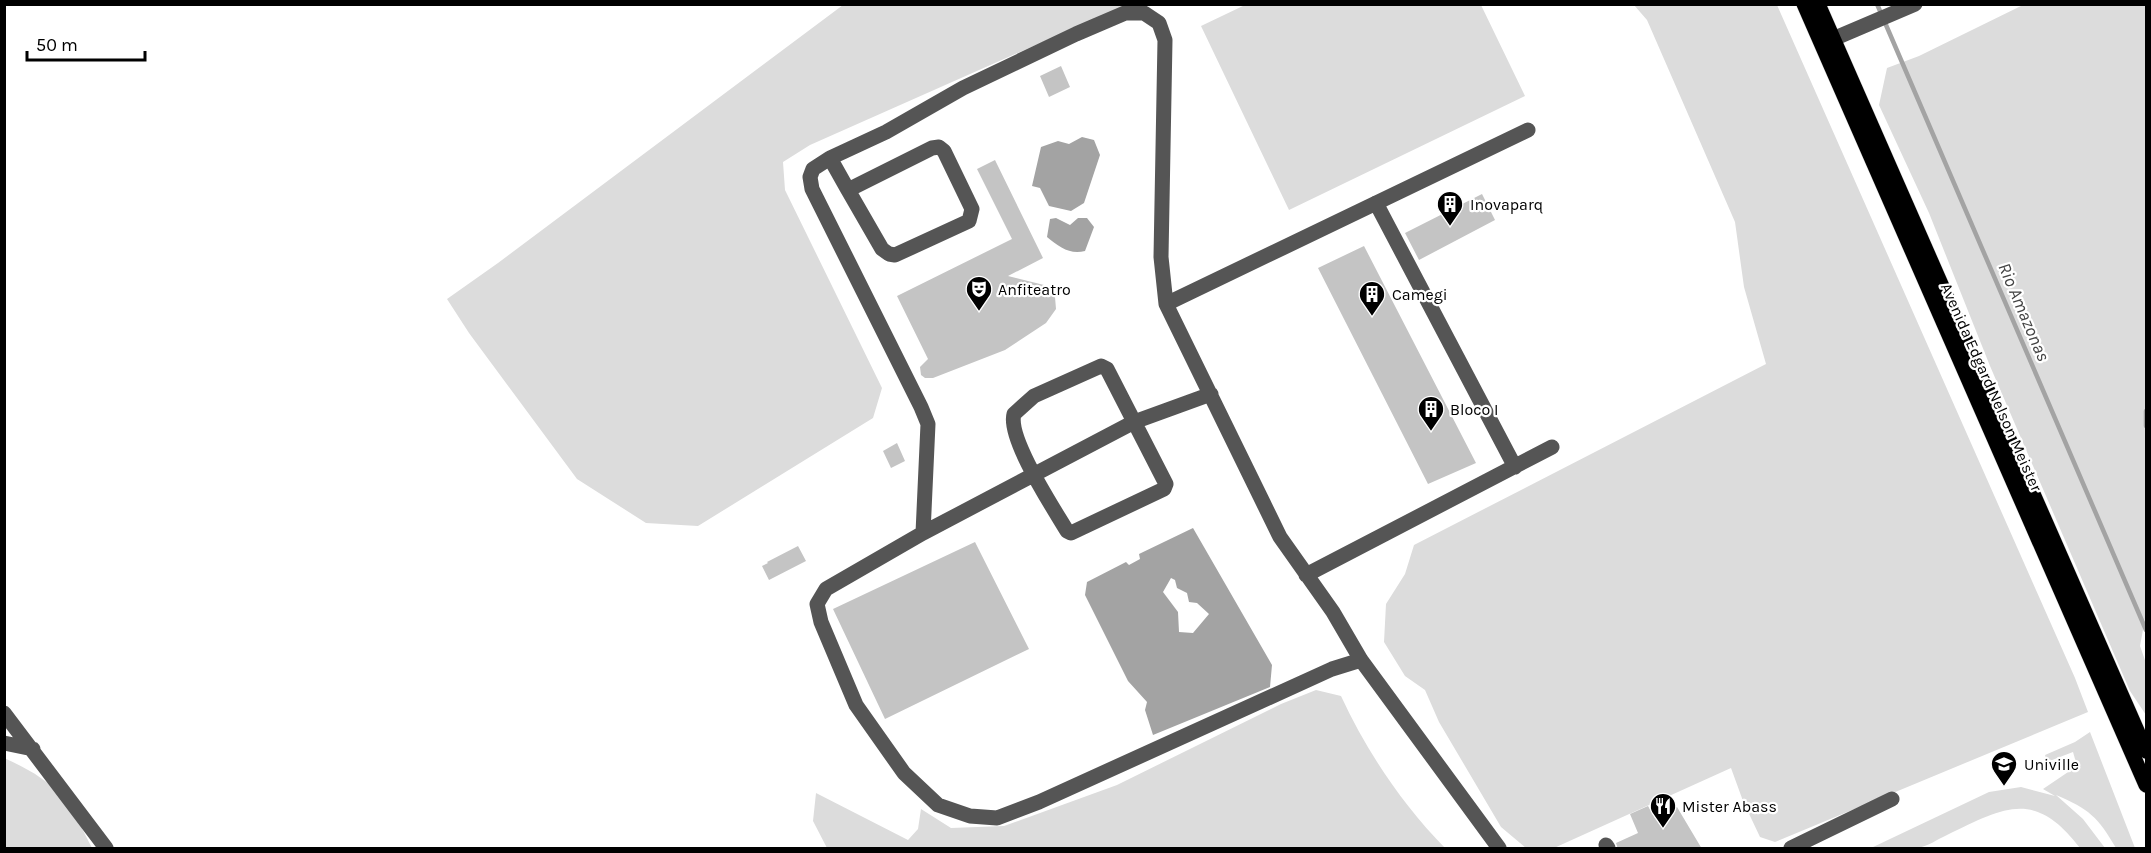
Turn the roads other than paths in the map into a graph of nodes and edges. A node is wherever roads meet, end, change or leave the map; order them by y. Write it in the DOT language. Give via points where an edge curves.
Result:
graph roads {
  1 [pos="1804,4"];
  2 [pos="1818,4"];
  3 [pos="1912,6"];
  4 [pos="1833,39"];
  5 [pos="1528,130"];
  6 [pos="830,158"];
  7 [pos="848,190"];
  8 [pos="1376,203"];
  9 [pos="1166,304"];
  10 [pos="1211,394"];
  11 [pos="1134,422"];
  12 [pos="1552,447"];
  13 [pos="1515,466"];
  14 [pos="1034,474"];
  15 [pos="923,534"];
  16 [pos="1306,574"];
  17 [pos="1361,660"];
  18 [pos="4,713"];
  19 [pos="4,743"];
  20 [pos="33,749"];
  21 [pos="2146,751"];
  22 [pos="2146,785"];
  23 [pos="1892,799"];
  24 [pos="106,849"];
  25 [pos="1499,849"];
  26 [pos="1791,849"];
  1 -- 22 [label="main road, Avenida Edgard Nelson Meister"];
  2 -- 4 [label="main road, Avenida Edgard Nelson Meister"];
  3 -- 4 [label="street"];
  4 -- 21 [label="main road, Avenida Edgard Nelson Meister"];
  5 -- 8 [label="street"];
  6 -- 7 [label="street"];
  6 -- 9 [label="street" via="1076,34 1125,13 1144,13 1159,23 1165,40 1161,257"];
  6 -- 15 [label="street" via="813,169 812,189 928,424"];
  7 -- 7 [label="street" via="882,249 889,254 906,250 969,221 972,216 972,209 939,147"];
  8 -- 9 [label="street"];
  8 -- 13 [label="street"];
  9 -- 10 [label="street"];
  10 -- 11 [label="street"];
  10 -- 16 [label="street" via="1280,537"];
  11 -- 14 [label="street"];
  11 -- 14 [label="street" via="1104,366 1034,396 1012,419"];
  11 -- 14 [label="street" via="1166,484 1164,489 1071,533"];
  12 -- 13 [label="street"];
  13 -- 16 [label="street"];
  14 -- 15 [label="street"];
  15 -- 17 [label="street" via="826,589 817,604 856,705 904,773 938,805 970,816 997,818 1039,802 1250,705"];
  16 -- 17 [label="street"];
  17 -- 25 [label="street"];
  18 -- 20 [label="street"];
  19 -- 20 [label="street"];
  20 -- 24 [label="street"];
  23 -- 26 [label="street"];
}
